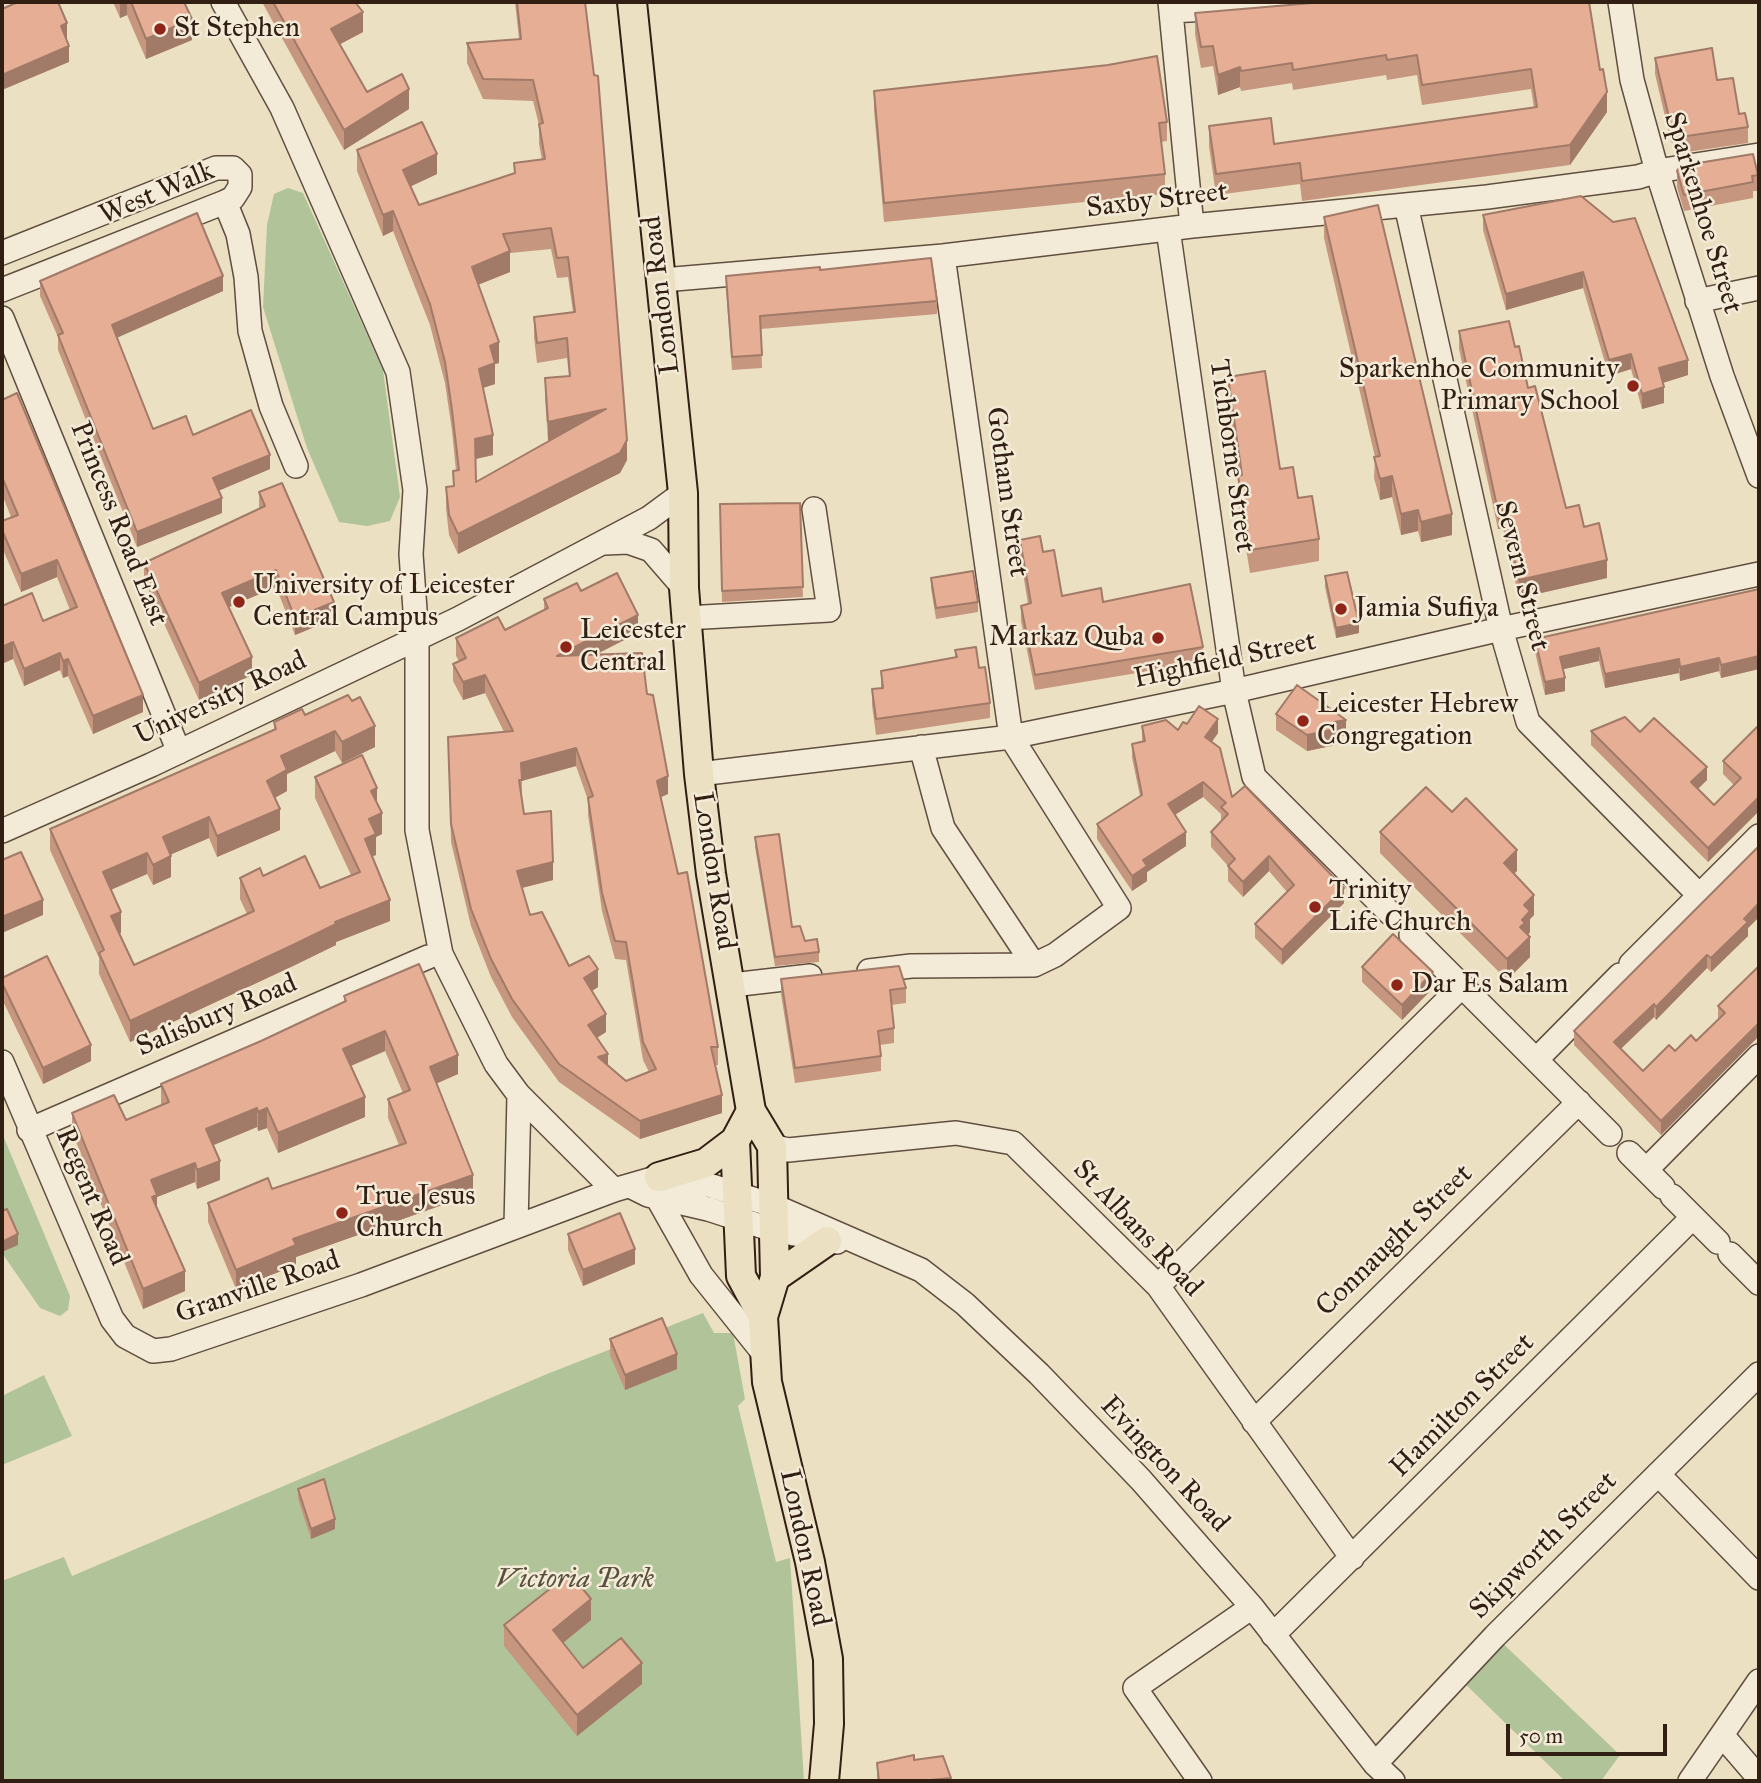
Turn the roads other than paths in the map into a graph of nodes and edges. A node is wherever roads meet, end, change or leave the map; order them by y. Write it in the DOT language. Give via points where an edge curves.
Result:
graph roads {
  1 [pos="223,2"];
  2 [pos="632,2"];
  3 [pos="1339,2"];
  4 [pos="1620,2"];
  5 [pos="1170,6"];
  6 [pos="1759,155"];
  7 [pos="1657,171"];
  8 [pos="225,202"];
  9 [pos="1406,205"];
  10 [pos="1192,226"];
  11 [pos="1168,229"];
  12 [pos="2,253"];
  13 [pos="943,256"];
  14 [pos="663,280"];
  15 [pos="1759,288"];
  16 [pos="2,290"];
  17 [pos="1698,302"];
  18 [pos="2,318"];
  19 [pos="296,466"];
  20 [pos="1759,476"];
  21 [pos="683,493"];
  22 [pos="814,509"];
  23 [pos="600,543"];
  24 [pos="1759,574"];
  25 [pos="684,588"];
  26 [pos="686,618"];
  27 [pos="1501,629"];
  28 [pos="417,638"];
  29 [pos="1234,691"];
  30 [pos="1011,737"];
  31 [pos="921,747"];
  32 [pos="179,752"];
  33 [pos="699,774"];
  34 [pos="2,831"];
  35 [pos="1759,836"];
  36 [pos="1699,895"];
  37 [pos="1390,913"];
  38 [pos="1412,935"];
  39 [pos="429,957"];
  40 [pos="1034,965"];
  41 [pos="732,985"];
  42 [pos="1462,986"];
  43 [pos="1759,1056"];
  44 [pos="1536,1060"];
  45 [pos="2,1062"];
  46 [pos="519,1094"];
  47 [pos="1579,1102"];
  48 [pos="751,1111"];
  49 [pos="29,1129"];
  50 [pos="1610,1134"];
  51 [pos="736,1141"];
  52 [pos="772,1146"];
  53 [pos="1629,1153"];
  54 [pos="1646,1170"];
  55 [pos="658,1187"];
  56 [pos="623,1188"];
  57 [pos="738,1205"];
  58 [pos="1693,1217"];
  59 [pos="773,1218"];
  60 [pos="516,1226"];
  61 [pos="838,1240"];
  62 [pos="775,1278"];
  63 [pos="1758,1279"];
  64 [pos="1158,1286"];
  65 [pos="763,1317"];
  66 [pos="138,1346"];
  67 [pos="765,1355"];
  68 [pos="1759,1374"];
  69 [pos="1254,1422"];
  70 [pos="1658,1474"];
  71 [pos="1352,1558"];
  72 [pos="1759,1578"];
  73 [pos="1252,1607"];
  74 [pos="1273,1635"];
  75 [pos="1759,1681"];
  76 [pos="1722,1735"];
  77 [pos="1375,1764"];
  78 [pos="1759,1778"];
  79 [pos="824,1781"];
  80 [pos="1200,1781"];
  81 [pos="1394,1781"];
  82 [pos="1690,1781"];
  1 -- 28 [label="street" via="282,108 398,372 415,490 411,554"];
  2 -- 14 [label="main road, London Road"];
  3 -- 5 [label="street"];
  4 -- 7 [label="street, Sparkenhoe Street" via="1632,80"];
  5 -- 10 [label="street"];
  6 -- 7 [label="street, Saxby Street"];
  7 -- 9 [label="street, Saxby Street" via="1639,177"];
  7 -- 17 [label="street, Sparkenhoe Street"];
  8 -- 12 [label="street, West Walk" via="240,187 240,176 233,168 216,168"];
  8 -- 16 [label="street, West Walk"];
  8 -- 19 [label="street" via="238,234 253,343 271,406"];
  9 -- 10 [label="street, Saxby Street"];
  9 -- 27 [label="street, Severn Street"];
  10 -- 11 [label="street, Saxby Street"];
  11 -- 13 [label="street, Saxby Street"];
  11 -- 29 [label="street, Tichborne Street"];
  13 -- 14 [label="street, Saxby Street"];
  13 -- 30 [label="street, Gotham Street"];
  14 -- 21 [label="main road, London Road"];
  15 -- 17 [label="street"];
  17 -- 20 [label="street, Sparkenhoe Street"];
  18 -- 32 [label="street, Princess Road East"];
  21 -- 23 [label="street, University Road" via="659,512"];
  21 -- 25 [label="main road, London Road"];
  22 -- 26 [label="street" via="829,610"];
  23 -- 25 [label="street" via="628,542 651,550"];
  23 -- 28 [label="street, University Road"];
  24 -- 27 [label="street, Highfield Street"];
  25 -- 26 [label="main road, London Road"];
  26 -- 33 [label="main road, London Road"];
  27 -- 29 [label="street, Highfield Street"];
  27 -- 36 [label="street, Severn Street" via="1528,722"];
  28 -- 32 [label="street, University Road"];
  28 -- 46 [label="street" via="417,830 441,954 496,1064"];
  29 -- 30 [label="street, Highfield Street"];
  29 -- 37 [label="street, Tichborne Street" via="1254,777"];
  30 -- 31 [label="street, Highfield Street"];
  30 -- 40 [label="street" via="1119,908"];
  31 -- 33 [label="street, Highfield Street"];
  31 -- 40 [label="street" via="943,828"];
  32 -- 34 [label="street, University Road"];
  33 -- 41 [label="main road, London Road" via="711,874"];
  35 -- 36 [label="street"];
  36 -- 44 [label="street"];
  38 -- 42 [label="street"];
  39 -- 49 [label="street, Salisbury Road"];
  40 -- 41 [label="street" via="911,966"];
  41 -- 48 [label="main road, London Road"];
  42 -- 44 [label="street"];
  42 -- 64 [label="street"];
  43 -- 54 [label="street"];
  44 -- 47 [label="street"];
  45 -- 49 [label="street, Regent Road"];
  46 -- 56 [label="street"];
  46 -- 60 [label="street"];
  47 -- 50 [label="street"];
  47 -- 69 [label="street, Connaught Street"];
  48 -- 51 [label="main road, London Road"];
  48 -- 52 [label="main road, London Road"];
  49 -- 66 [label="street, Regent Road" via="112,1319"];
  51 -- 55 [label="main road" via="706,1163"];
  51 -- 57 [label="main road, London Road"];
  52 -- 59 [label="main road, London Road"];
  52 -- 64 [label="street, St Albans Road" via="789,1150 956,1133 1013,1143"];
  53 -- 54 [label="street"];
  54 -- 58 [label="street"];
  55 -- 56 [label="street, Granville Road"];
  55 -- 57 [label="street, Granville Road" via="686,1180"];
  55 -- 67 [label="street" via="701,1275"];
  56 -- 60 [label="street, Granville Road"];
  57 -- 59 [label="street, Granville Road"];
  57 -- 65 [label="main road, London Road" via="741,1276"];
  58 -- 63 [label="street"];
  58 -- 71 [label="street, Hamilton Street"];
  59 -- 61 [label="street, Evington Road"];
  59 -- 62 [label="main road, London Road"];
  60 -- 66 [label="street, Granville Road" via="361,1285 171,1349 153,1351"];
  61 -- 62 [label="main road"];
  61 -- 73 [label="street, Evington Road" via="921,1270 965,1304 1141,1480"];
  62 -- 65 [label="main road, London Road"];
  64 -- 69 [label="street, St Albans Road"];
  65 -- 67 [label="main road, London Road"];
  67 -- 79 [label="main road, London Road" via="767,1382 828,1659 830,1724"];
  68 -- 70 [label="street, Skipworth Street"];
  69 -- 71 [label="street, St Albans Road"];
  70 -- 72 [label="street"];
  70 -- 77 [label="street, Skipworth Street" via="1495,1636"];
  71 -- 74 [label="street, Hamilton Street"];
  73 -- 74 [label="street, Evington Road"];
  73 -- 80 [label="street" via="1135,1688"];
  74 -- 77 [label="street, Evington Road"];
  75 -- 76 [label="street"];
  76 -- 78 [label="street"];
  76 -- 82 [label="street"];
  77 -- 81 [label="street, Evington Road"];
}
